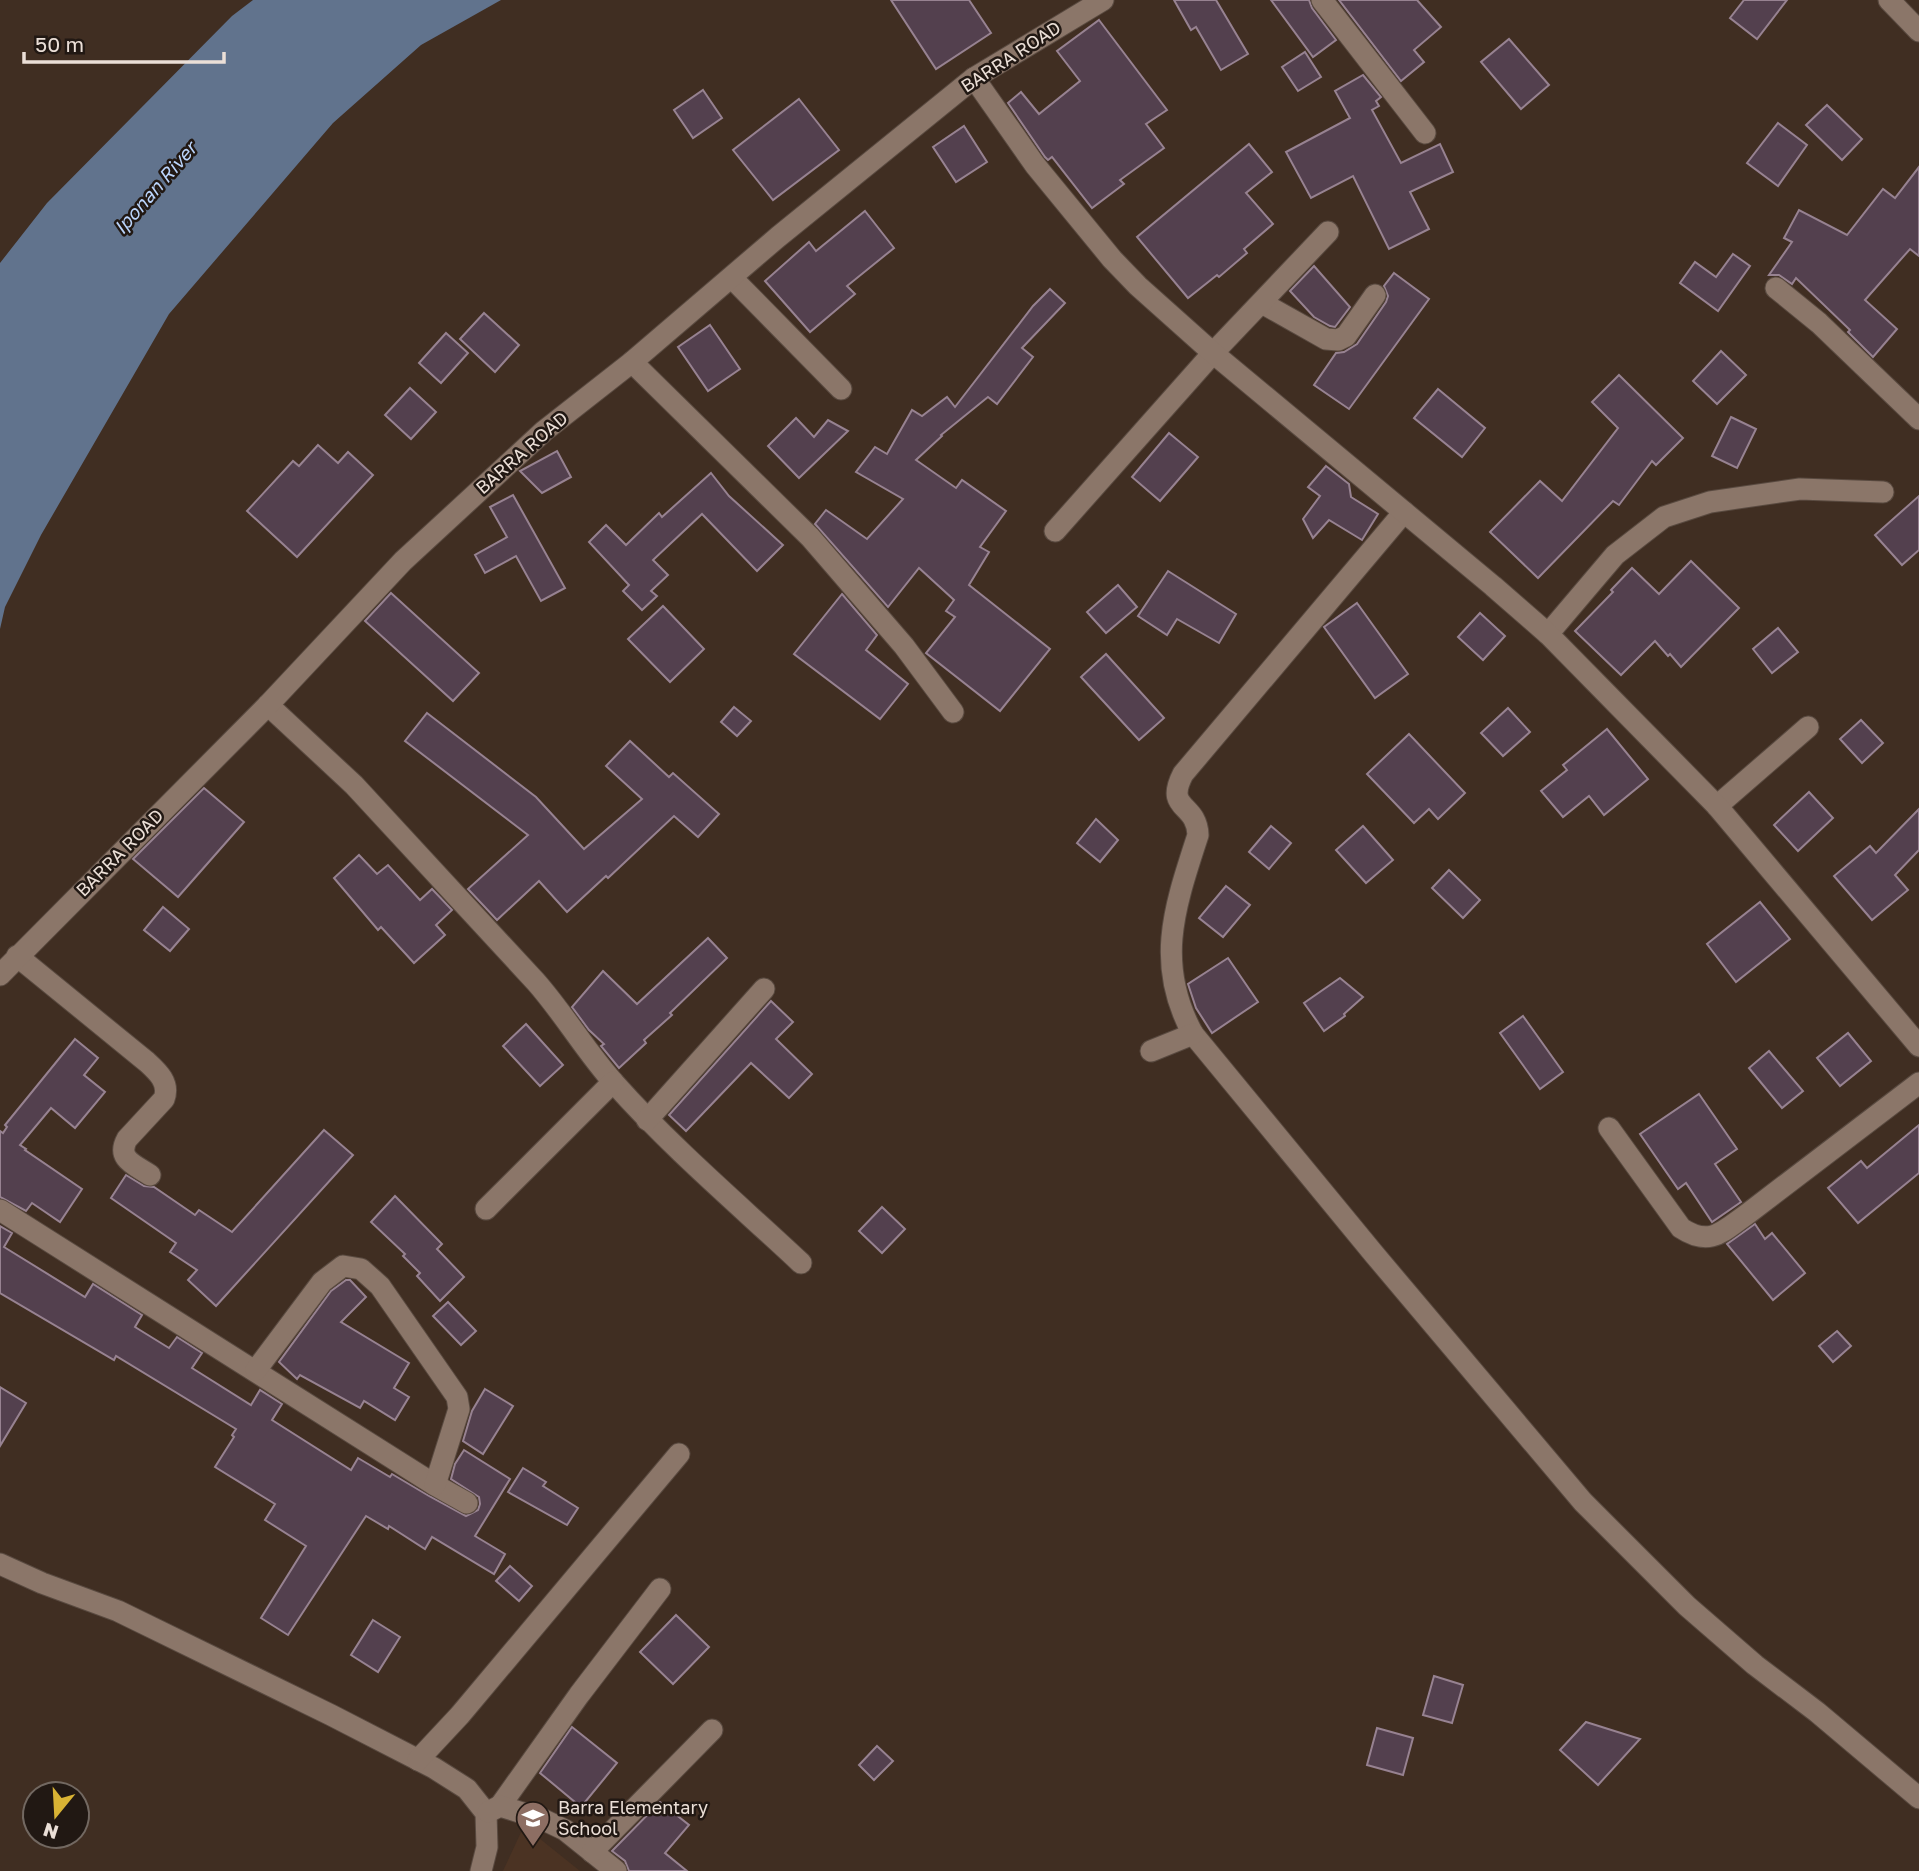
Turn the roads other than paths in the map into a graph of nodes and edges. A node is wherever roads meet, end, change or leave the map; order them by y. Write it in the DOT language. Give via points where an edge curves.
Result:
graph roads {
  1 [pos="1103,0"];
  2 [pos="1322,0"];
  3 [pos="1898,3"];
  4 [pos="1919,31"];
  5 [pos="974,78"];
  6 [pos="1425,133"];
  7 [pos="1328,232"];
  8 [pos="732,278"];
  9 [pos="1776,288"];
  10 [pos="1375,295"];
  11 [pos="1262,303"];
  12 [pos="1213,353"];
  13 [pos="632,362"];
  14 [pos="841,389"];
  15 [pos="1919,419"];
  16 [pos="1882,492"];
  17 [pos="1404,512"];
  18 [pos="1055,531"];
  19 [pos="1548,634"];
  20 [pos="268,705"];
  21 [pos="953,712"];
  22 [pos="1808,727"];
  23 [pos="1717,806"];
  24 [pos="17,956"];
  25 [pos="0,975"];
  26 [pos="764,989"];
  27 [pos="1193,1034"];
  28 [pos="1919,1046"];
  29 [pos="1151,1051"];
  30 [pos="613,1082"];
  31 [pos="1919,1083"];
  32 [pos="648,1120"];
  33 [pos="1609,1128"];
  34 [pos="150,1175"];
  35 [pos="486,1209"];
  36 [pos="0,1210"];
  37 [pos="801,1263"];
  38 [pos="256,1370"];
  39 [pos="679,1454"];
  40 [pos="435,1485"];
  41 [pos="467,1503"];
  42 [pos="0,1564"];
  43 [pos="660,1589"];
  44 [pos="712,1730"];
  45 [pos="418,1760"];
  46 [pos="1919,1798"];
  47 [pos="493,1809"];
  48 [pos="592,1852"];
  49 [pos="481,1871"];
  50 [pos="616,1871"];
  1 -- 5 [label="street, BARRA ROAD"];
  2 -- 6 [label="street"];
  3 -- 4 [label="street"];
  5 -- 8 [label="street, BARRA ROAD"];
  5 -- 12 [label="street" via="1035,164 1112,259"];
  7 -- 11 [label="street"];
  8 -- 13 [label="street, BARRA ROAD"];
  8 -- 14 [label="street"];
  9 -- 15 [label="street"];
  10 -- 11 [label="street" via="1346,336 1338,340 1326,339"];
  11 -- 12 [label="street"];
  12 -- 17 [label="street"];
  12 -- 18 [label="street"];
  13 -- 20 [label="street, BARRA ROAD" via="544,431 403,561"];
  13 -- 21 [label="street" via="810,537 904,646"];
  16 -- 19 [label="street" via="1800,489 1710,502 1664,517 1615,555"];
  17 -- 19 [label="street"];
  17 -- 27 [label="street" via="1183,774 1176,789 1177,798 1197,824 1198,835 1171,929 1179,1003"];
  19 -- 23 [label="street"];
  20 -- 24 [label="street, BARRA ROAD"];
  20 -- 30 [label="street" via="354,785 527,972"];
  22 -- 23 [label="street"];
  23 -- 28 [label="street"];
  24 -- 25 [label="street, BARRA ROAD"];
  24 -- 34 [label="street" via="147,1062 165,1083 164,1099 123,1146 125,1158"];
  26 -- 32 [label="street"];
  27 -- 29 [label="street"];
  27 -- 46 [label="street" via="1583,1502 1687,1606"];
  30 -- 32 [label="street"];
  30 -- 35 [label="street"];
  31 -- 33 [label="street" via="1746,1215 1707,1238 1681,1228"];
  32 -- 37 [label="street"];
  36 -- 38 [label="street"];
  38 -- 40 [label="street"];
  38 -- 40 [label="street" via="322,1282 343,1266 361,1269 380,1286 457,1397 459,1409"];
  39 -- 45 [label="street"];
  40 -- 41 [label="street"];
  42 -- 45 [label="street" via="118,1611"];
  43 -- 47 [label="street"];
  44 -- 48 [label="street"];
  45 -- 47 [label="street"];
  47 -- 48 [label="street" via="542,1818"];
  47 -- 49 [label="street"];
  48 -- 50 [label="street"];
}
